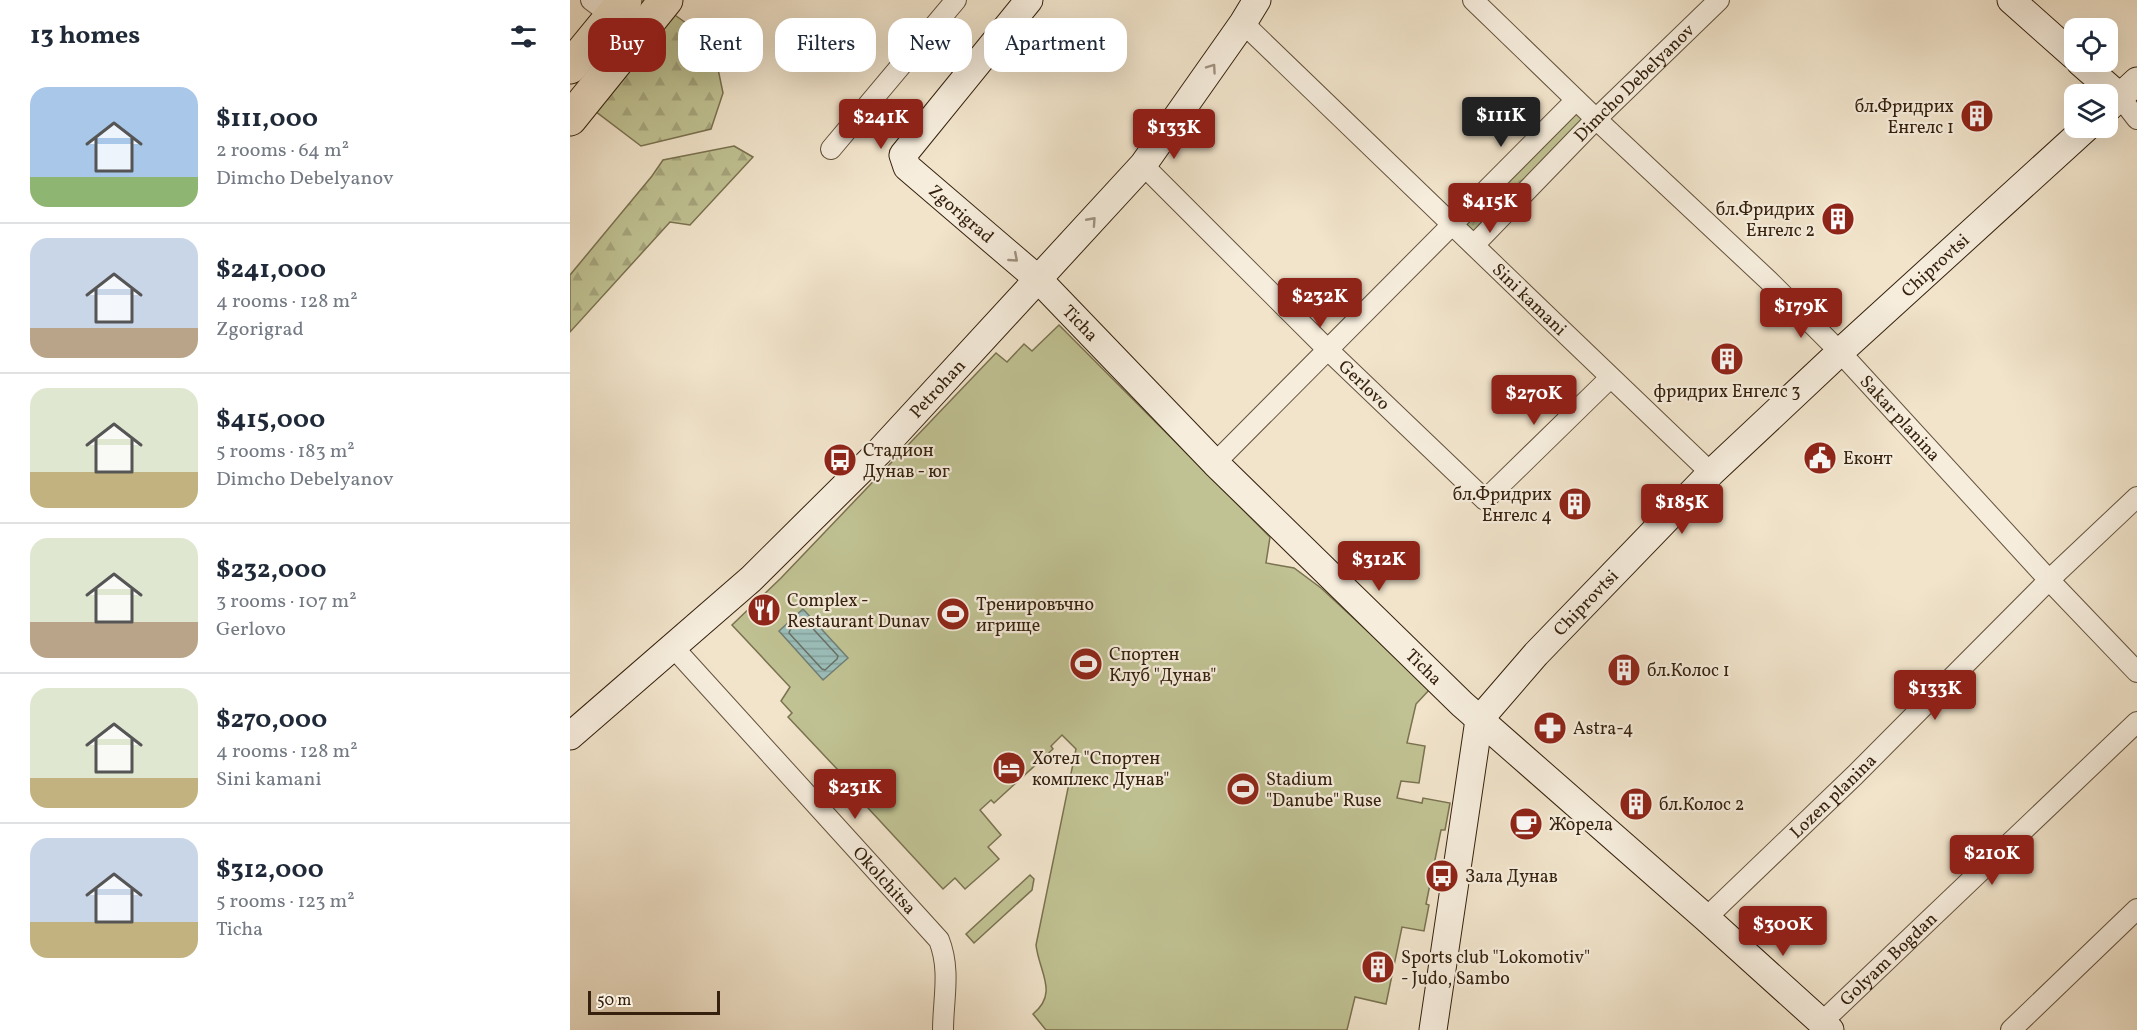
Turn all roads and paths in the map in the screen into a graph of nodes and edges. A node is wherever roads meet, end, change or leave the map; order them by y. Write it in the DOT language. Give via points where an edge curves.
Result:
graph roads {
  1 [pos="666,0"];
  2 [pos="956,0"];
  3 [pos="1029,0"];
  4 [pos="1257,0"];
  5 [pos="1473,0"];
  6 [pos="1719,0"];
  7 [pos="2011,0"];
  8 [pos="609,5"];
  9 [pos="1243,23"];
  10 [pos="2064,47"];
  11 [pos="570,67"];
  12 [pos="2092,72"];
  13 [pos="2121,95"];
  14 [pos="1576,100"];
  15 [pos="570,119"];
  16 [pos="1596,119"];
  17 [pos="2137,120"];
  18 [pos="2075,138"];
  19 [pos="831,149"];
  20 [pos="1143,165"];
  21 [pos="1453,224"];
  22 [pos="1474,245"];
  23 [pos="1039,280"];
  24 [pos="1327,349"];
  25 [pos="1840,352"];
  26 [pos="1610,378"];
  27 [pos="1215,463"];
  28 [pos="1711,473"];
  29 [pos="2137,497"];
  30 [pos="2049,580"];
  31 [pos="673,647"];
  32 [pos="2137,672"];
  33 [pos="1479,720"];
  34 [pos="2137,722"];
  35 [pos="570,736"];
  36 [pos="2137,909"];
  37 [pos="1706,918"];
  38 [pos="1826,1026"];
  39 [pos="943,1030"];
  40 [pos="1433,1030"];
  41 [pos="2011,1030"];
  1 -- 15 [label="highway"];
  2 -- 19 [label="street"];
  3 -- 23 [label="street, Zgorigrad, one-way" via="903,155 907,167"];
  4 -- 9 [label="street, Petrohan"];
  5 -- 14 [label="street, Sakar planina"];
  6 -- 16 [label="street, Dimcho Debelyanov"];
  7 -- 10 [label="street"];
  8 -- 11 [label="highway"];
  20 -- 9 [label="street, Petrohan, one-way"];
  9 -- 21 [label="street, Sini kamani"];
  12 -- 13 [label="street"];
  13 -- 17 [label="street"];
  14 -- 16 [label="street, Sakar planina"];
  14 -- 21 [label="street, Dimcho Debelyanov"];
  16 -- 22 [label="street, Dimcho Debelyanov"];
  16 -- 25 [label="street, Sakar planina" via="1768,279"];
  18 -- 25 [label="street, Chiprovtsi"];
  23 -- 20 [label="street, Petrohan, one-way"];
  20 -- 24 [label="street, Gerlovo"];
  21 -- 22 [label="street, Sini kamani"];
  21 -- 24 [label="street, Dimcho Debelyanov"];
  22 -- 26 [label="street, Sini kamani"];
  23 -- 27 [label="street, Ticha"];
  23 -- 31 [label="street, Petrohan" via="803,529"];
  24 -- 26 [label="street, Gerlovo" via="1485,500"];
  24 -- 27 [label="street, Dimcho Debelyanov"];
  25 -- 28 [label="street, Chiprovtsi"];
  25 -- 30 [label="street, Sakar planina"];
  26 -- 28 [label="street, Sini kamani"];
  27 -- 33 [label="street, Ticha"];
  28 -- 33 [label="street, Chiprovtsi" via="1536,654"];
  29 -- 30 [label="street, Lozen planina"];
  30 -- 32 [label="street, Sakar planina"];
  30 -- 37 [label="street, Lozen planina"];
  31 -- 35 [label="street, Petrohan"];
  31 -- 39 [label="street, Okolchitsa" via="939,940 946,970"];
  33 -- 37 [label="street, Ticha"];
  33 -- 40 [label="street"];
  34 -- 38 [label="street, Golyam Bogdan"];
  36 -- 41 [label="street"];
  37 -- 38 [label="street, Ticha"];
}
